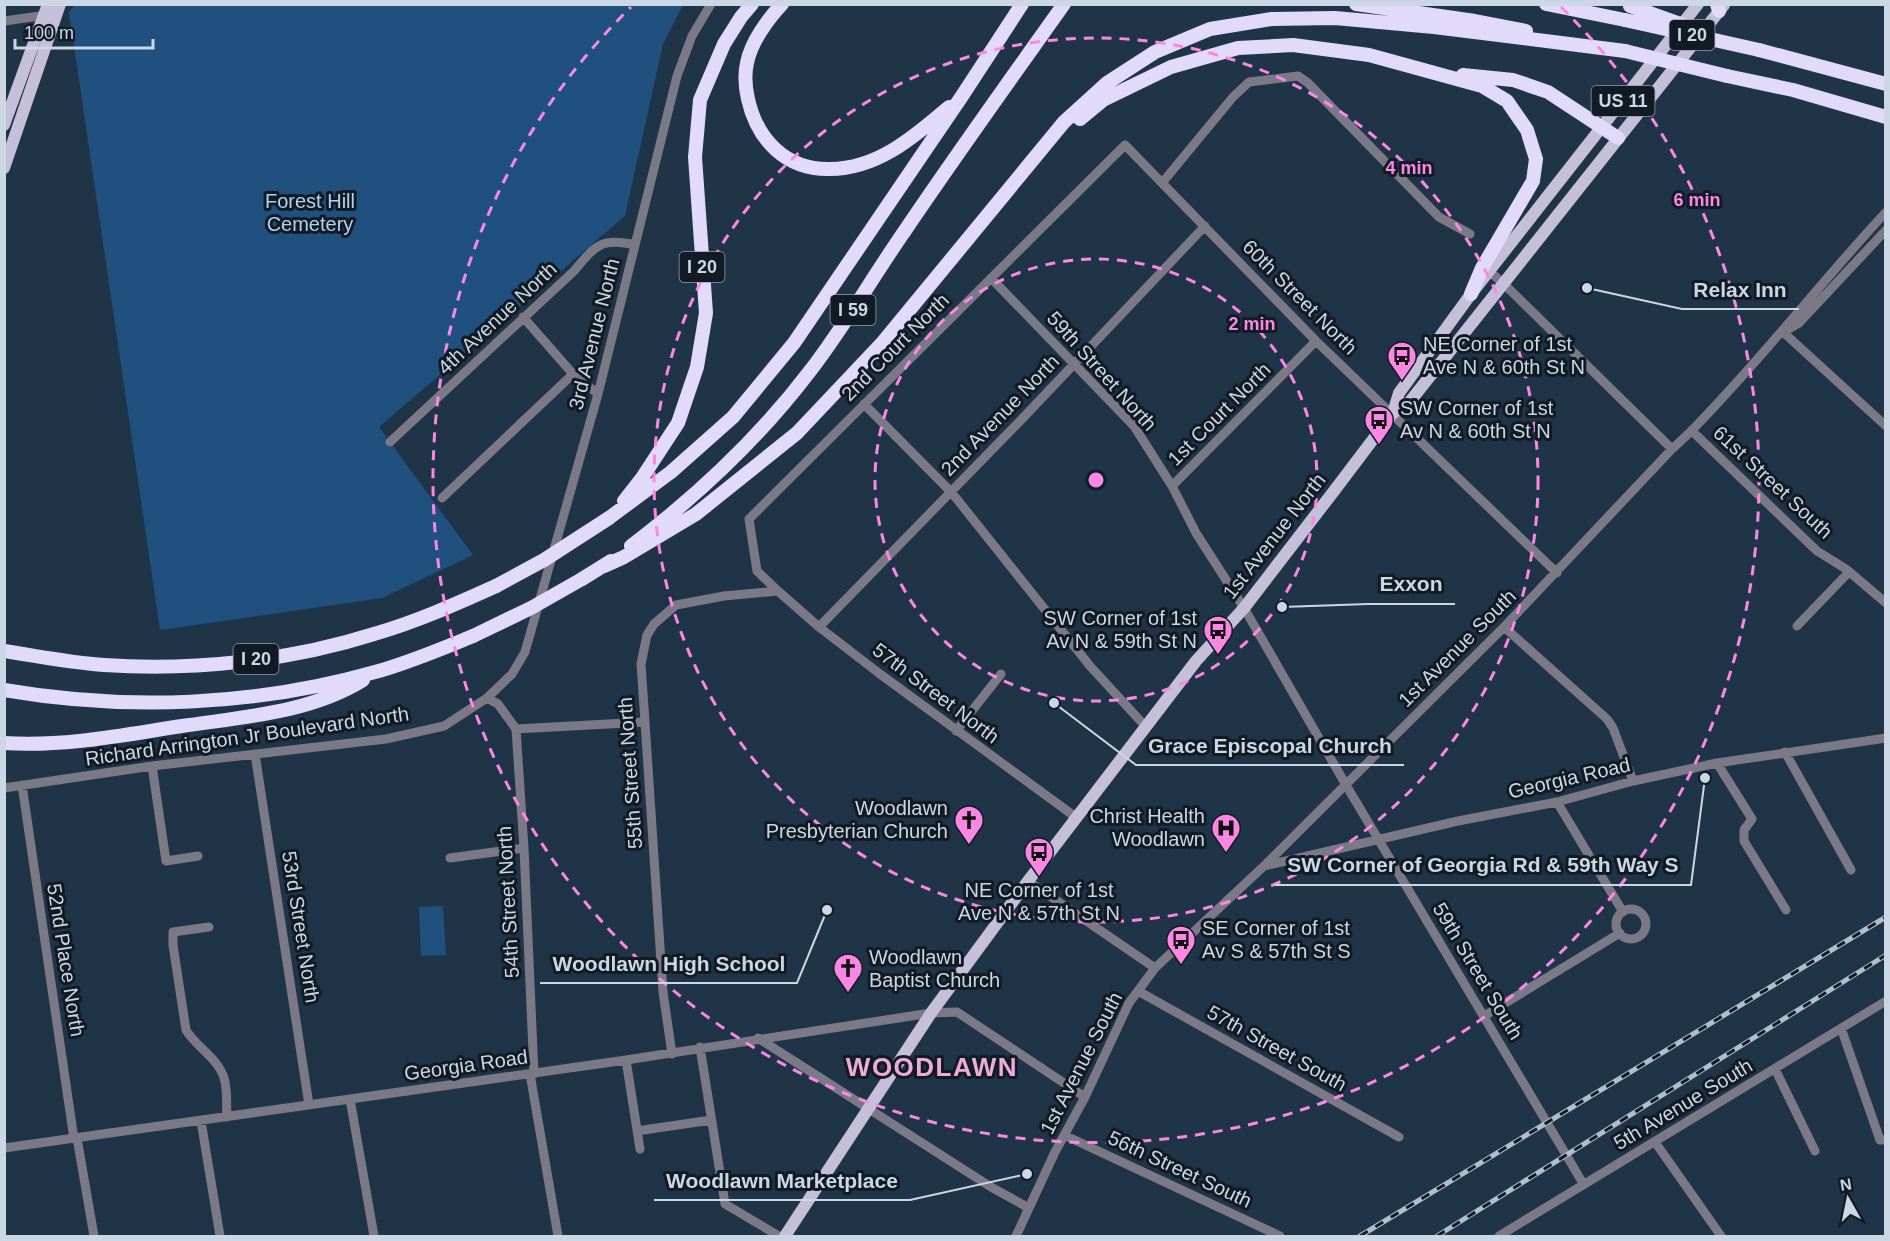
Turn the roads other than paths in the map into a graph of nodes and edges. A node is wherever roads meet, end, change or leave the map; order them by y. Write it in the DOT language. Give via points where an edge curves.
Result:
graph roads {
  1 [pos="711,4"];
  2 [pos="752,4"];
  3 [pos="782,4"];
  4 [pos="1356,4"];
  5 [pos="1546,4"];
  6 [pos="1698,4"];
  7 [pos="1020,7"];
  8 [pos="1720,7"];
  9 [pos="1061,9"];
  10 [pos="51,10"];
  11 [pos="1626,10"];
  12 [pos="4,21"];
  13 [pos="1584,44"];
  14 [pos="1443,75"];
  15 [pos="1886,84"];
  16 [pos="962,96"];
  17 [pos="1886,117"];
  18 [pos="4,125"];
  19 [pos="1602,128"];
  20 [pos="1618,138"];
  21 [pos="1125,145"];
  22 [pos="1037,155"];
  23 [pos="4,168"];
  24 [pos="1162,183"];
  25 [pos="1886,212"];
  26 [pos="1205,226"];
  27 [pos="1886,230"];
  28 [pos="1470,234"];
  29 [pos="635,245"];
  30 [pos="1490,272"];
  31 [pos="991,278"];
  32 [pos="1504,284"];
  33 [pos="1471,294"];
  34 [pos="523,317"];
  35 [pos="1783,332"];
  36 [pos="1316,341"];
  37 [pos="1074,364"];
  38 [pos="573,374"];
  39 [pos="598,394"];
  40 [pos="864,404"];
  41 [pos="1393,413"];
  42 [pos="1884,422"];
  43 [pos="1692,431"];
  44 [pos="390,442"];
  45 [pos="1672,449"];
  46 [pos="1172,486"];
  47 [pos="952,493"];
  48 [pos="442,498"];
  49 [pos="609,518"];
  50 [pos="604,566"];
  51 [pos="1849,572"];
  52 [pos="1557,573"];
  53 [pos="778,591"];
  54 [pos="1886,603"];
  55 [pos="1244,608"];
  56 [pos="1797,626"];
  57 [pos="819,627"];
  58 [pos="1504,627"];
  59 [pos="4,651"];
  60 [pos="375,672"];
  61 [pos="512,674"];
  62 [pos="1001,674"];
  63 [pos="4,690"];
  64 [pos="488,698"];
  65 [pos="1304,713"];
  66 [pos="645,722"];
  67 [pos="1146,727"];
  68 [pos="516,729"];
  69 [pos="956,731"];
  70 [pos="1886,738"];
  71 [pos="4,743"];
  72 [pos="1785,752"];
  73 [pos="255,754"];
  74 [pos="1718,763"];
  75 [pos="152,766"];
  76 [pos="1633,781"];
  77 [pos="22,785"];
  78 [pos="1346,785"];
  79 [pos="4,788"];
  80 [pos="1557,802"];
  81 [pos="1077,818"];
  82 [pos="1378,840"];
  83 [pos="524,848"];
  84 [pos="198,856"];
  85 [pos="450,858"];
  86 [pos="1264,866"];
  87 [pos="1851,870"];
  88 [pos="1028,881"];
  89 [pos="1786,910"];
  90 [pos="1623,912"];
  91 [pos="208,927"];
  92 [pos="1620,933"];
  93 [pos="1155,968"];
  94 [pos="1138,991"];
  95 [pos="1886,1001"];
  96 [pos="931,1012"];
  97 [pos="1484,1016"];
  98 [pos="1841,1028"];
  99 [pos="758,1038"];
  100 [pos="700,1047"];
  101 [pos="672,1054"];
  102 [pos="626,1060"];
  103 [pos="1775,1069"];
  104 [pos="532,1074"];
  105 [pos="1085,1097"];
  106 [pos="350,1099"];
  107 [pos="309,1105"];
  108 [pos="868,1108"];
  109 [pos="227,1117"];
  110 [pos="711,1120"];
  111 [pos="201,1121"];
  112 [pos="637,1131"];
  113 [pos="1064,1135"];
  114 [pos="1399,1137"];
  115 [pos="76,1139"];
  116 [pos="1886,1140"];
  117 [pos="1655,1142"];
  118 [pos="4,1148"];
  119 [pos="640,1149"];
  120 [pos="1815,1151"];
  121 [pos="1584,1185"];
  122 [pos="1029,1208"];
  123 [pos="94,1236"];
  124 [pos="220,1236"];
  125 [pos="374,1236"];
  126 [pos="558,1236"];
  127 [pos="779,1236"];
  128 [pos="785,1236"];
  129 [pos="1016,1236"];
  130 [pos="1280,1236"];
  131 [pos="1499,1236"];
  132 [pos="1721,1236"];
  1 -- 29 [label="street, 3rd Avenue North" via="692,36 676,76"];
  2 -- 49 [label="highway, I 20" via="724,44 700,100 695,157 706,313 697,367 678,423 642,478"];
  3 -- 16 [label="highway" via="757,38 747,60 744,81 757,126 766,141 792,162 832,169 866,163 910,141"];
  4 -- 13 [label="highway" via="1475,21"];
  5 -- 11 [label="highway"];
  6 -- 19 [label="main road, 1st Avenue North / US 11"];
  7 -- 16 [label="highway, I 59"];
  8 -- 20 [label="main road, 1st Avenue North / US 11"];
  9 -- 50 [label="highway, I 59" via="835,336 778,411 736,456"];
  10 -- 12 [label="street"];
  10 -- 18 [label="main road"];
  10 -- 23 [label="main road"];
  11 -- 15 [label="highway, bridge"];
  13 -- 17 [label="highway, I 20, bridge" via="1793,90"];
  13 -- 22 [label="highway, I 20" via="1335,18 1272,19 1210,29 1155,52 1107,83 1064,122"];
  14 -- 19 [label="highway" via="1513,80 1548,92"];
  14 -- 22 [label="highway" via="1369,55 1293,45 1238,48 1171,67 1102,100"];
  14 -- 33 [label="highway" via="1482,86 1507,102 1527,130 1536,159 1533,181"];
  16 -- 49 [label="highway, I 59" via="794,343 733,417 671,472"];
  19 -- 20 [label="highway"];
  19 -- 30 [label="main road, 1st Avenue North / US 11"];
  20 -- 32 [label="main road, 1st Avenue North / US 11"];
  21 -- 24 [label="street, 60th Street North"];
  21 -- 31 [label="street, 2nd Court North"];
  22 -- 50 [label="highway, I 20" via="883,342 797,433 696,514"];
  24 -- 26 [label="street, 60th Street North"];
  24 -- 28 [label="street" via="1249,82 1298,76 1431,210"];
  25 -- 35 [label="street, 1st Avenue South"];
  26 -- 36 [label="street, 60th Street North"];
  26 -- 37 [label="street, 2nd Avenue North"];
  27 -- 35 [label="street, 1st Avenue South" via="1799,323"];
  29 -- 34 [label="street, 4th Avenue North" via="603,243"];
  29 -- 39 [label="street, 3rd Avenue North"];
  30 -- 32 [label="street"];
  30 -- 33 [label="main road, 1st Avenue North / US 11"];
  31 -- 37 [label="street, 59th Street North"];
  31 -- 40 [label="street, 2nd Court North"];
  32 -- 41 [label="main road, 1st Avenue North / US 11" via="1408,404"];
  32 -- 45 [label="street"];
  33 -- 41 [label="main road, 1st Avenue North / US 11" via="1400,393"];
  34 -- 38 [label="street"];
  34 -- 44 [label="street, 4th Avenue North"];
  35 -- 42 [label="street"];
  35 -- 43 [label="street, 1st Avenue South"];
  36 -- 41 [label="street, 60th Street North"];
  36 -- 46 [label="street, 1st Court North"];
  37 -- 46 [label="street, 59th Street North" via="1134,426"];
  37 -- 47 [label="street, 2nd Avenue North"];
  38 -- 39 [label="street"];
  38 -- 48 [label="street"];
  39 -- 61 [label="street, 3rd Avenue North" via="525,652"];
  40 -- 47 [label="street"];
  40 -- 53 [label="street, 2nd Court North" via="749,519 757,571"];
  41 -- 52 [label="street, 60th Street North"];
  41 -- 55 [label="main road, 1st Avenue North / US 11"];
  43 -- 45 [label="street, 1st Avenue South"];
  43 -- 51 [label="street, 61st Street South" via="1817,551"];
  45 -- 52 [label="street, 1st Avenue South"];
  46 -- 55 [label="street, 59th Street North"];
  47 -- 57 [label="street, 2nd Avenue North"];
  47 -- 67 [label="street" via="1090,666"];
  49 -- 59 [label="highway, I 20, bridge" via="496,586 427,616 322,648 188,666 103,665"];
  50 -- 60 [label="highway, I 20, bridge" via="473,636"];
  51 -- 54 [label="street, 61st Street South"];
  51 -- 56 [label="street"];
  52 -- 58 [label="street, 1st Avenue South"];
  53 -- 57 [label="street, 57th Street North"];
  53 -- 66 [label="street, 55th Street North" via="676,605 654,624 647,635 641,664"];
  55 -- 65 [label="street, 59th Street North"];
  55 -- 67 [label="main road, 1st Avenue North / US 11" via="1196,661"];
  57 -- 69 [label="street, 57th Street North"];
  58 -- 76 [label="street" via="1607,718"];
  58 -- 78 [label="street, 1st Avenue South"];
  60 -- 63 [label="highway, I 20" via="264,695 178,702 74,699"];
  60 -- 71 [label="highway" via="333,695 269,713 77,742"];
  61 -- 64 [label="street, Richard Arrington Jr Boulevard North"];
  62 -- 69 [label="street"];
  64 -- 68 [label="street" via="498,704"];
  64 -- 73 [label="street, Richard Arrington Jr Boulevard North" via="444,726 386,740"];
  65 -- 78 [label="street, 59th Street South"];
  66 -- 68 [label="street"];
  66 -- 101 [label="street, 55th Street North" via="663,992"];
  67 -- 81 [label="main road, 1st Avenue North / US 11"];
  68 -- 83 [label="street, 54th Street North"];
  69 -- 81 [label="street, 57th Street North"];
  70 -- 72 [label="street, Georgia Road"];
  72 -- 74 [label="street, Georgia Road"];
  72 -- 87 [label="street"];
  73 -- 75 [label="street, Richard Arrington Jr Boulevard North"];
  73 -- 107 [label="street, 53rd Street North"];
  74 -- 76 [label="street, Georgia Road"];
  74 -- 89 [label="street" via="1752,819 1744,830 1744,841"];
  75 -- 77 [label="street, Richard Arrington Jr Boulevard North"];
  75 -- 84 [label="street" via="166,861"];
  76 -- 80 [label="street, Georgia Road"];
  77 -- 79 [label="street, Richard Arrington Jr Boulevard North"];
  77 -- 115 [label="street, 52nd Place North"];
  78 -- 82 [label="street, 59th Street South"];
  78 -- 86 [label="street, 1st Avenue South"];
  80 -- 82 [label="street, Georgia Road"];
  80 -- 90 [label="street"];
  81 -- 88 [label="main road, 1st Avenue North / US 11"];
  82 -- 86 [label="street, Georgia Road"];
  82 -- 97 [label="street, 59th Street South"];
  83 -- 85 [label="street"];
  83 -- 104 [label="street, 54th Street North"];
  86 -- 93 [label="street, 1st Avenue South"];
  88 -- 93 [label="street"];
  88 -- 96 [label="main road, 1st Avenue North / US 11"];
  90 -- 92 [label="street" via="1616,924"];
  90 -- 92 [label="street" via="1641,912 1646,926 1642,935 1633,939"];
  91 -- 109 [label="street" via="173,932 173,945 186,1030 225,1079"];
  92 -- 97 [label="street"];
  93 -- 94 [label="street, 1st Avenue South"];
  94 -- 105 [label="street, 1st Avenue South"];
  94 -- 114 [label="street, 57th Street South"];
  95 -- 98 [label="street, 5th Avenue South"];
  96 -- 99 [label="street, Georgia Road"];
  96 -- 105 [label="street" via="957,1011"];
  96 -- 108 [label="main road, 1st Avenue North / US 11"];
  97 -- 121 [label="street, 59th Street South"];
  98 -- 103 [label="street, 5th Avenue South"];
  98 -- 116 [label="street" via="1880,1140"];
  99 -- 100 [label="street, Georgia Road"];
  99 -- 108 [label="street"];
  100 -- 101 [label="street, Georgia Road"];
  100 -- 110 [label="street"];
  101 -- 102 [label="street, Georgia Road"];
  102 -- 104 [label="street, Georgia Road"];
  102 -- 112 [label="street"];
  103 -- 117 [label="street, 5th Avenue South"];
  103 -- 120 [label="street"];
  104 -- 106 [label="street, Georgia Road"];
  104 -- 126 [label="street, 54th Street North"];
  105 -- 113 [label="street, 1st Avenue South"];
  106 -- 107 [label="street, Georgia Road"];
  106 -- 125 [label="street"];
  107 -- 109 [label="street, Georgia Road"];
  108 -- 122 [label="street"];
  108 -- 128 [label="main road, 1st Avenue North / US 11"];
  109 -- 111 [label="street, Georgia Road"];
  110 -- 112 [label="street"];
  110 -- 127 [label="street" via="725,1204"];
  111 -- 115 [label="street, Georgia Road"];
  111 -- 124 [label="street"];
  112 -- 119 [label="street"];
  113 -- 122 [label="street, 1st Avenue South"];
  113 -- 130 [label="street, 56th Street South"];
  115 -- 118 [label="street, Georgia Road"];
  115 -- 123 [label="street, 52nd Place North"];
  117 -- 121 [label="street, 5th Avenue South"];
  117 -- 132 [label="street"];
  121 -- 131 [label="street, 5th Avenue South"];
  122 -- 129 [label="street, 1st Avenue South"];
}
